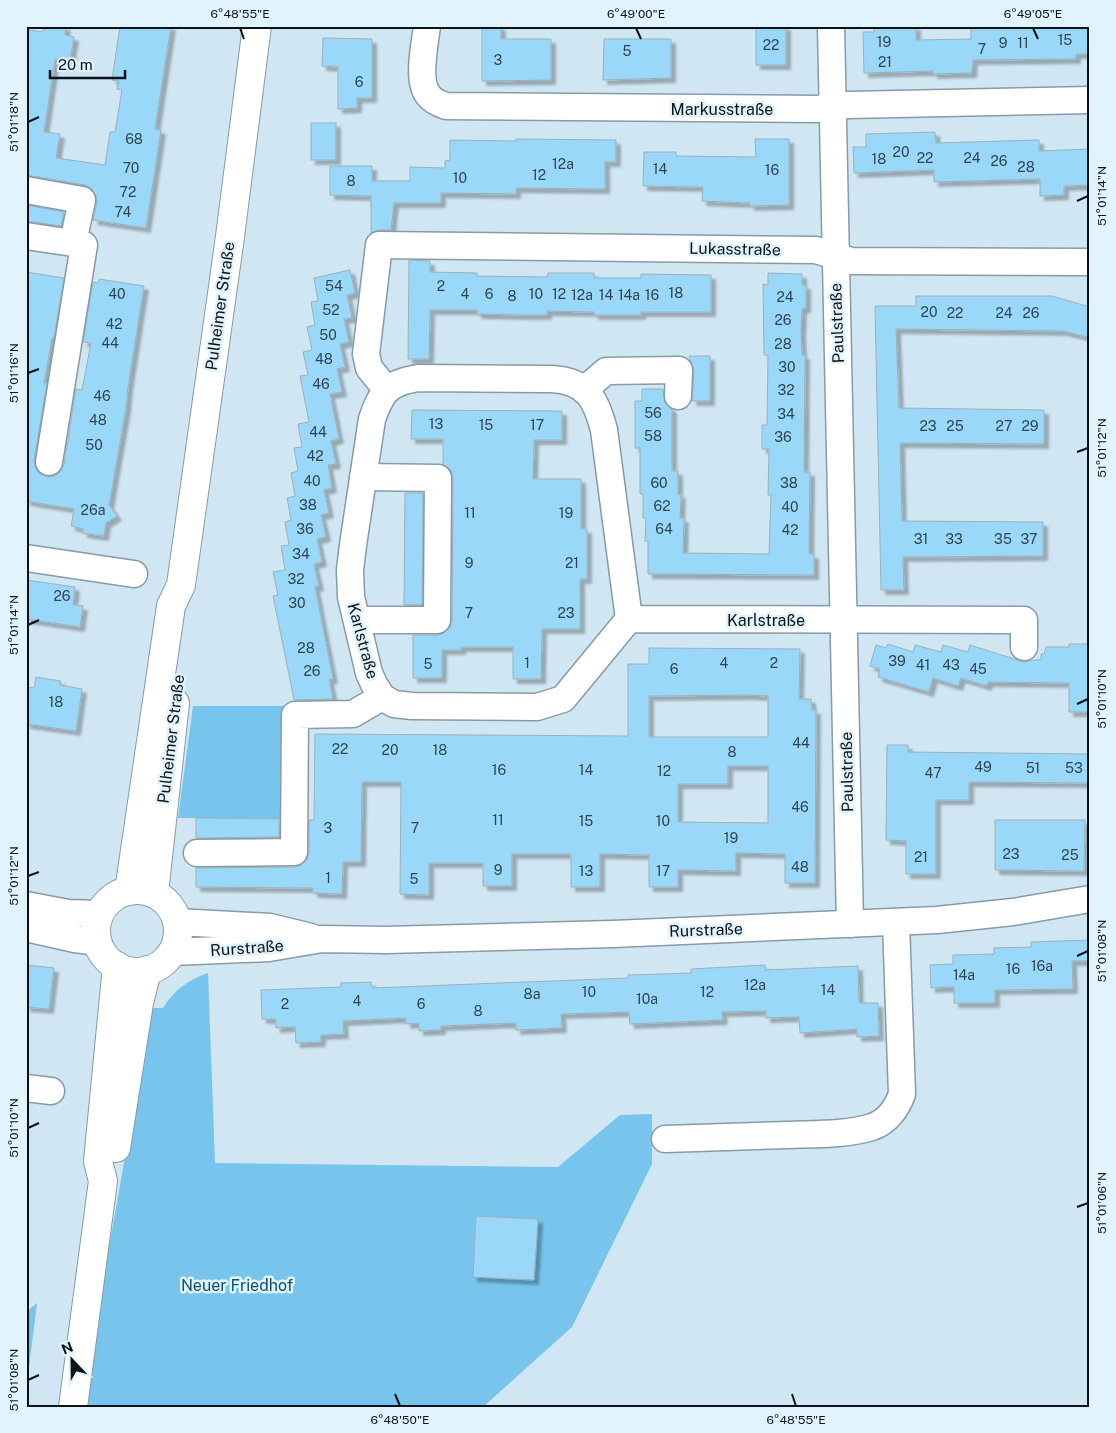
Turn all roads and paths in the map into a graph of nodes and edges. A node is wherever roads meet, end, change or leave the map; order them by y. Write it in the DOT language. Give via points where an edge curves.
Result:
graph roads {
  1 [pos="257,26"];
  2 [pos="427,26"];
  3 [pos="830,26"];
  4 [pos="1090,100"];
  5 [pos="833,107"];
  6 [pos="26,190"];
  7 [pos="26,236"];
  8 [pos="73,243"];
  9 [pos="835,256"];
  10 [pos="1090,262"];
  11 [pos="387,390"];
  12 [pos="584,390"];
  13 [pos="678,396"];
  14 [pos="49,462"];
  15 [pos="363,477"];
  16 [pos="26,558"];
  17 [pos="134,574"];
  18 [pos="629,619"];
  19 [pos="357,620"];
  20 [pos="844,620"];
  21 [pos="1024,647"];
  22 [pos="382,697"];
  23 [pos="197,853"];
  24 [pos="141,892"];
  25 [pos="1090,899"];
  26 [pos="26,905"];
  27 [pos="100,914"];
  28 [pos="177,922"];
  29 [pos="896,922"];
  30 [pos="850,924"];
  31 [pos="26,928"];
  32 [pos="322,939"];
  33 [pos="98,942"];
  34 [pos="172,952"];
  35 [pos="117,966"];
  36 [pos="147,970"];
  37 [pos="665,1139"];
  38 [pos="103,1181"];
  39 [pos="73,1407"];
  1 -- 24 [label="main road, Pulheimer Straße" via="181,585 187,604"];
  2 -- 5 [label="street, Markusstraße" via="424,87 428,96 446,106"];
  3 -- 5 [label="street, Paulstraße"];
  4 -- 5 [label="street, Markusstraße"];
  5 -- 9 [label="street, Paulstraße"];
  6 -- 8 [label="street" via="82,200"];
  7 -- 8 [label="street"];
  8 -- 14 [label="street" via="84,245"];
  9 -- 10 [label="street, Lukasstraße" via="851,261"];
  9 -- 11 [label="street, Lukasstraße" via="816,250 379,245 366,354 369,368"];
  9 -- 20 [label="street, Paulstraße"];
  11 -- 12 [label="street" via="401,381 418,378 552,379 574,383"];
  11 -- 15 [label="street, Karlstraße" via="379,399 372,420"];
  12 -- 13 [label="street" via="606,371 679,370"];
  12 -- 18 [label="street" via="599,410 604,430"];
  15 -- 19 [label="street, Karlstraße" via="350,570 351,597"];
  15 -- 19 [label="street" via="438,478 437,620"];
  16 -- 17 [label="street"];
  18 -- 20 [label="street, Karlstraße"];
  18 -- 22 [label="street, Karlstraße" via="563,699 553,703 537,708 412,706 394,704"];
  19 -- 22 [label="street, Karlstraße" via="369,673"];
  20 -- 21 [label="street" via="1024,620"];
  20 -- 30 [label="street, Paulstraße"];
  22 -- 23 [label="street" via="353,714 294,715 294,852"];
  24 -- 27 [label="main road" via="116,895"];
  24 -- 28 [label="main road" via="165,900"];
  25 -- 29 [label="street, Rurstraße" via="973,917"];
  26 -- 27 [label="street" via="68,913"];
  27 -- 33 [label="main road" via="96,928"];
  28 -- 32 [label="street, Rurstraße" via="270,927"];
  28 -- 34 [label="main road" via="178,938"];
  29 -- 30 [label="street, Rurstraße"];
  29 -- 37 [label="street" via="902,1094 887,1118 873,1126 851,1131"];
  30 -- 32 [label="street, Rurstraße" via="613,934"];
  31 -- 33 [label="street"];
  32 -- 34 [label="street, Rurstraße" via="269,948"];
  33 -- 35 [label="main road" via="105,956"];
  34 -- 36 [label="main road" via="162,964"];
  35 -- 36 [label="main road" via="132,971"];
  35 -- 38 [label="main road" via="98,1162"];
  36 -- 38 [label="main road" via="114,1162"];
  38 -- 39 [label="main road"];
}
